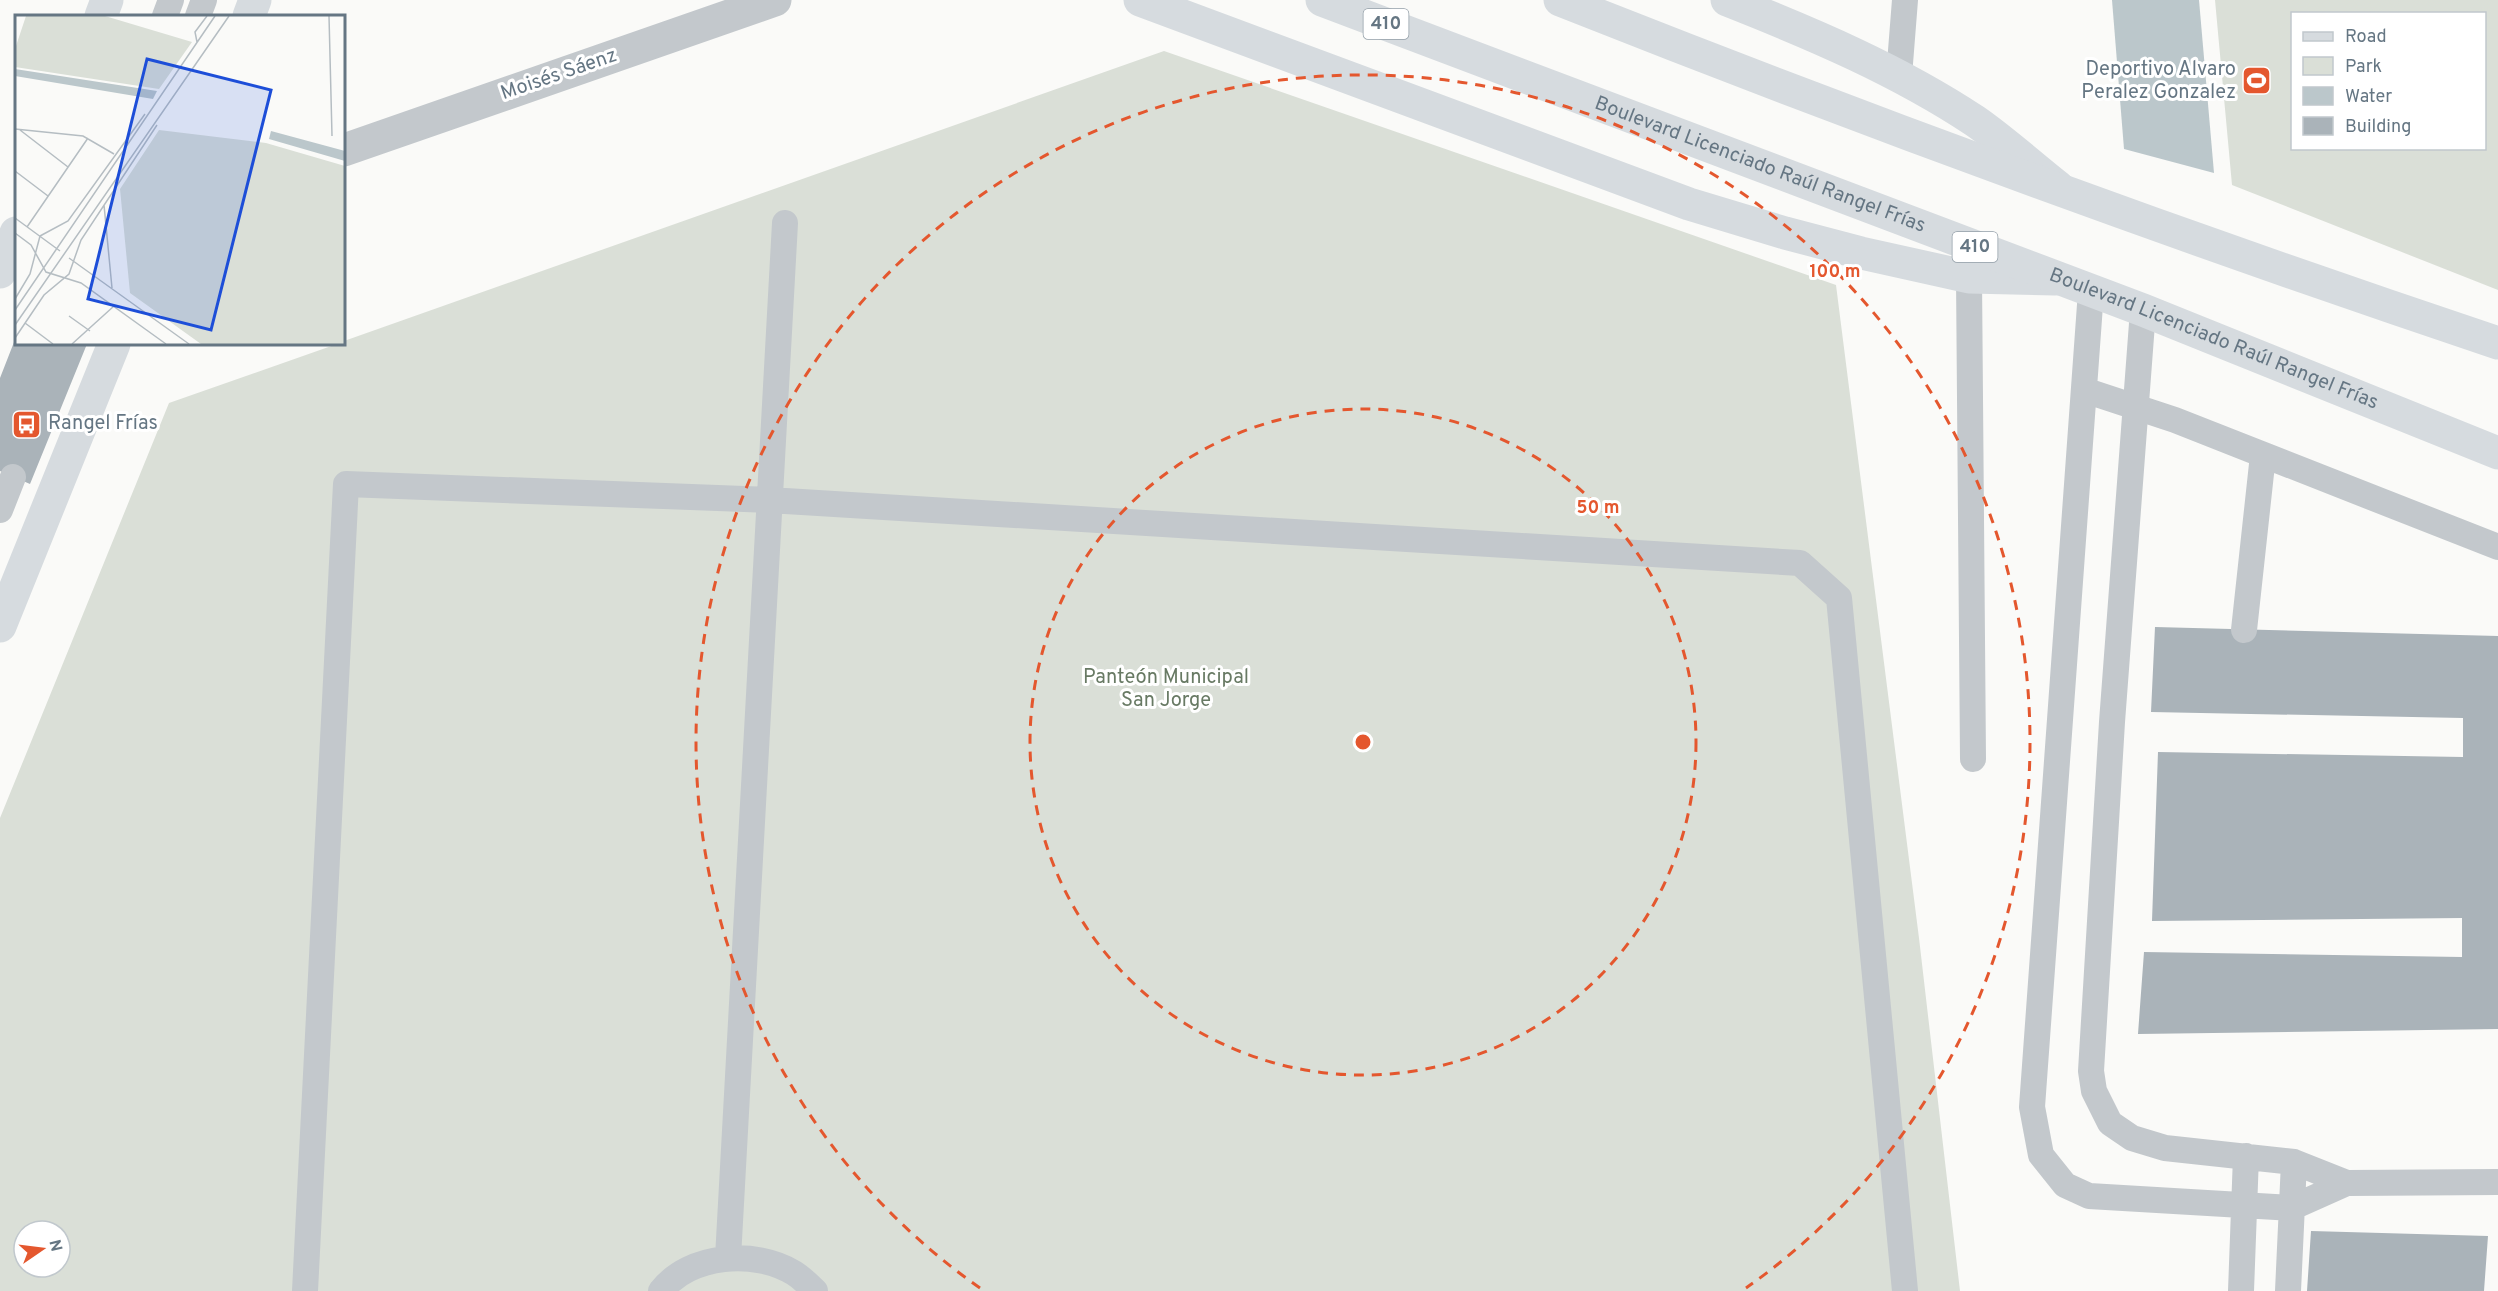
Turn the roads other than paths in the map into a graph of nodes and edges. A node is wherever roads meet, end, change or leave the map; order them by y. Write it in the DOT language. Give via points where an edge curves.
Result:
graph roads {
  1 [pos="107,0"];
  2 [pos="171,0"];
  3 [pos="204,0"];
  4 [pos="255,0"];
  5 [pos="775,0"];
  6 [pos="1140,0"];
  7 [pos="1322,0"];
  8 [pos="1560,0"];
  9 [pos="1727,0"];
  10 [pos="1905,0"];
  11 [pos="101,15"];
  12 [pos="165,15"];
  13 [pos="198,15"];
  14 [pos="249,15"];
  15 [pos="1899,76"];
  16 [pos="345,150"];
  17 [pos="2067,194"];
  18 [pos="785,223"];
  19 [pos="15,235"];
  20 [pos="0,272"];
  21 [pos="1969,277"];
  22 [pos="2059,279"];
  23 [pos="2091,291"];
  24 [pos="2143,310"];
  25 [pos="2498,343"];
  26 [pos="114,345"];
  27 [pos="2084,390"];
  28 [pos="2136,407"];
  29 [pos="2498,453"];
  30 [pos="2263,455"];
  31 [pos="13,477"];
  32 [pos="769,500"];
  33 [pos="0,510"];
  34 [pos="2498,547"];
  35 [pos="0,626"];
  36 [pos="2244,630"];
  37 [pos="1973,759"];
  38 [pos="2246,1156"];
  39 [pos="2294,1162"];
  40 [pos="2498,1182"];
  41 [pos="2348,1183"];
  42 [pos="2244,1206"];
  43 [pos="2291,1208"];
  44 [pos="728,1258"];
  45 [pos="305,1291"];
  46 [pos="661,1291"];
  47 [pos="815,1291"];
  48 [pos="1905,1291"];
  49 [pos="2241,1291"];
  50 [pos="2288,1291"];
  1 -- 11 [label="main road"];
  2 -- 12 [label="lane"];
  3 -- 13 [label="lane"];
  4 -- 14 [label="main road"];
  5 -- 16 [label="street, Moisés Sáenz"];
  6 -- 21 [label="main road" via="1689,204 1861,254"];
  7 -- 22 [label="main road, Boulevard Licenciado Raúl Rangel Frías / 410"];
  8 -- 17 [label="main road"];
  9 -- 15 [label="main road" via="1790,24"];
  10 -- 15 [label="lane"];
  15 -- 17 [label="main road" via="1976,122"];
  17 -- 25 [label="main road"];
  18 -- 32 [label="lane"];
  19 -- 20 [label="main road"];
  21 -- 22 [label="main road"];
  21 -- 37 [label="lane"];
  22 -- 23 [label="main road, Boulevard Licenciado Raúl Rangel Frías / 410"];
  23 -- 24 [label="main road, Boulevard Licenciado Raúl Rangel Frías / 410"];
  23 -- 27 [label="lane"];
  24 -- 28 [label="lane"];
  24 -- 29 [label="main road, Boulevard Licenciado Raúl Rangel Frías / 410"];
  26 -- 35 [label="main road"];
  27 -- 28 [label="lane"];
  27 -- 42 [label="lane" via="2032,1107 2041,1155 2066,1185 2089,1196"];
  28 -- 30 [label="lane"];
  28 -- 38 [label="lane" via="2111,734 2092,1081 2110,1123 2132,1138 2165,1148"];
  30 -- 34 [label="lane"];
  30 -- 36 [label="lane"];
  31 -- 33 [label="lane"];
  32 -- 44 [label="lane"];
  32 -- 45 [label="lane" via="346,484"];
  32 -- 48 [label="lane" via="1800,563 1839,598"];
  38 -- 39 [label="lane"];
  38 -- 42 [label="lane"];
  39 -- 41 [label="lane"];
  39 -- 43 [label="lane"];
  40 -- 41 [label="lane"];
  41 -- 43 [label="lane"];
  42 -- 43 [label="lane"];
  42 -- 49 [label="lane"];
  43 -- 50 [label="lane"];
  44 -- 46 [label="lane" via="694,1267"];
  44 -- 47 [label="lane" via="762,1260 794,1273"];
}
